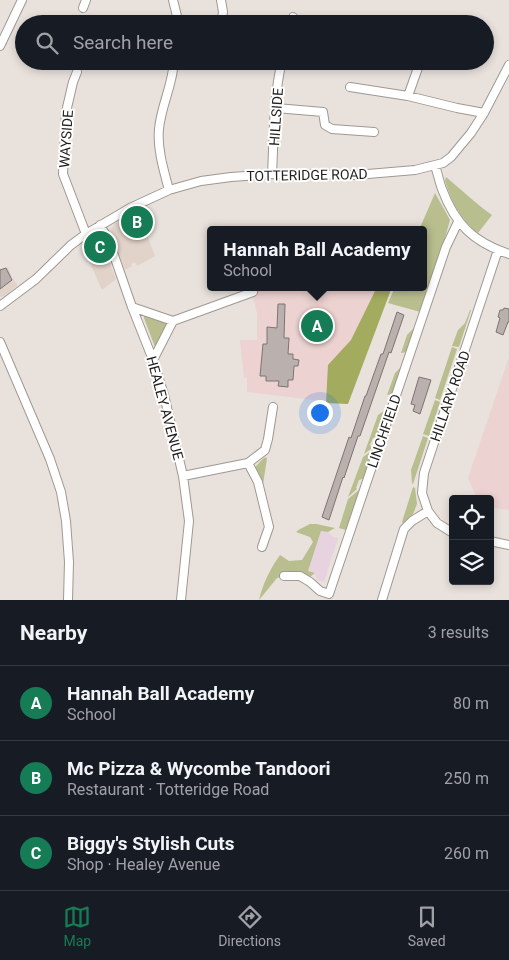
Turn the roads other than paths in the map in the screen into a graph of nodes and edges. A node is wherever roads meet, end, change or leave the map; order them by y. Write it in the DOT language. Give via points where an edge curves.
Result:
graph roads {
  1 [pos="22,0"];
  2 [pos="173,0"];
  3 [pos="221,0"];
  4 [pos="176,15"];
  5 [pos="223,15"];
  6 [pos="0,46"];
  7 [pos="509,66"];
  8 [pos="174,70"];
  9 [pos="280,70"];
  10 [pos="417,70"];
  11 [pos="78,72"];
  12 [pos="350,87"];
  13 [pos="408,96"];
  14 [pos="276,108"];
  15 [pos="484,113"];
  16 [pos="374,132"];
  17 [pos="435,166"];
  18 [pos="272,174"];
  19 [pos="169,190"];
  20 [pos="458,222"];
  21 [pos="100,225"];
  22 [pos="86,234"];
  23 [pos="498,250"];
  24 [pos="509,254"];
  25 [pos="253,292"];
  26 [pos="0,306"];
  27 [pos="132,307"];
  28 [pos="173,321"];
  29 [pos="0,342"];
  30 [pos="152,360"];
  31 [pos="273,407"];
  32 [pos="248,463"];
  33 [pos="183,476"];
  34 [pos="428,510"];
  35 [pos="449,530"];
  36 [pos="494,542"];
  37 [pos="509,545"];
  38 [pos="262,547"];
  39 [pos="284,576"];
  40 [pos="385,599"];
  41 [pos="68,600"];
  42 [pos="181,600"];
  1 -- 6 [label="street"];
  2 -- 4 [label="street"];
  3 -- 5 [label="street"];
  7 -- 15 [label="street, TOTTERIDGE ROAD"];
  8 -- 19 [label="street" via="159,129 159,148"];
  9 -- 14 [label="street, HILLSIDE"];
  10 -- 13 [label="street"];
  11 -- 22 [label="street, WAYSIDE" via="66,112 63,174"];
  12 -- 13 [label="street"];
  13 -- 15 [label="street"];
  14 -- 16 [label="street" via="323,112 325,125 332,129"];
  14 -- 18 [label="street, HILLSIDE"];
  15 -- 17 [label="street, TOTTERIDGE ROAD" via="451,157"];
  17 -- 18 [label="street, TOTTERIDGE ROAD" via="356,175"];
  17 -- 20 [label="street" via="441,188"];
  18 -- 19 [label="street, TOTTERIDGE ROAD" via="201,181"];
  19 -- 21 [label="street, TOTTERIDGE ROAD"];
  20 -- 23 [label="street" via="474,237"];
  20 -- 39 [label="street, LINCHFIELD" via="446,247 329,594 300,576"];
  21 -- 22 [label="street, TOTTERIDGE ROAD"];
  21 -- 27 [label="street, HEALEY AVENUE" via="109,241"];
  22 -- 26 [label="street, TOTTERIDGE ROAD"];
  23 -- 24 [label="street"];
  23 -- 34 [label="street, HILLARY ROAD" via="424,473 422,493"];
  25 -- 28 [label="street"];
  27 -- 28 [label="street"];
  27 -- 30 [label="street, HEALEY AVENUE"];
  28 -- 30 [label="street"];
  29 -- 41 [label="street" via="61,492 69,562"];
  30 -- 33 [label="street, HEALEY AVENUE" via="164,395"];
  31 -- 32 [label="street" via="265,450"];
  32 -- 33 [label="street"];
  32 -- 38 [label="street" via="258,482 270,527"];
  33 -- 42 [label="street, HEALEY AVENUE" via="188,521"];
  34 -- 35 [label="street" via="437,523"];
  34 -- 40 [label="street" via="404,529"];
  36 -- 37 [label="street"];
}
